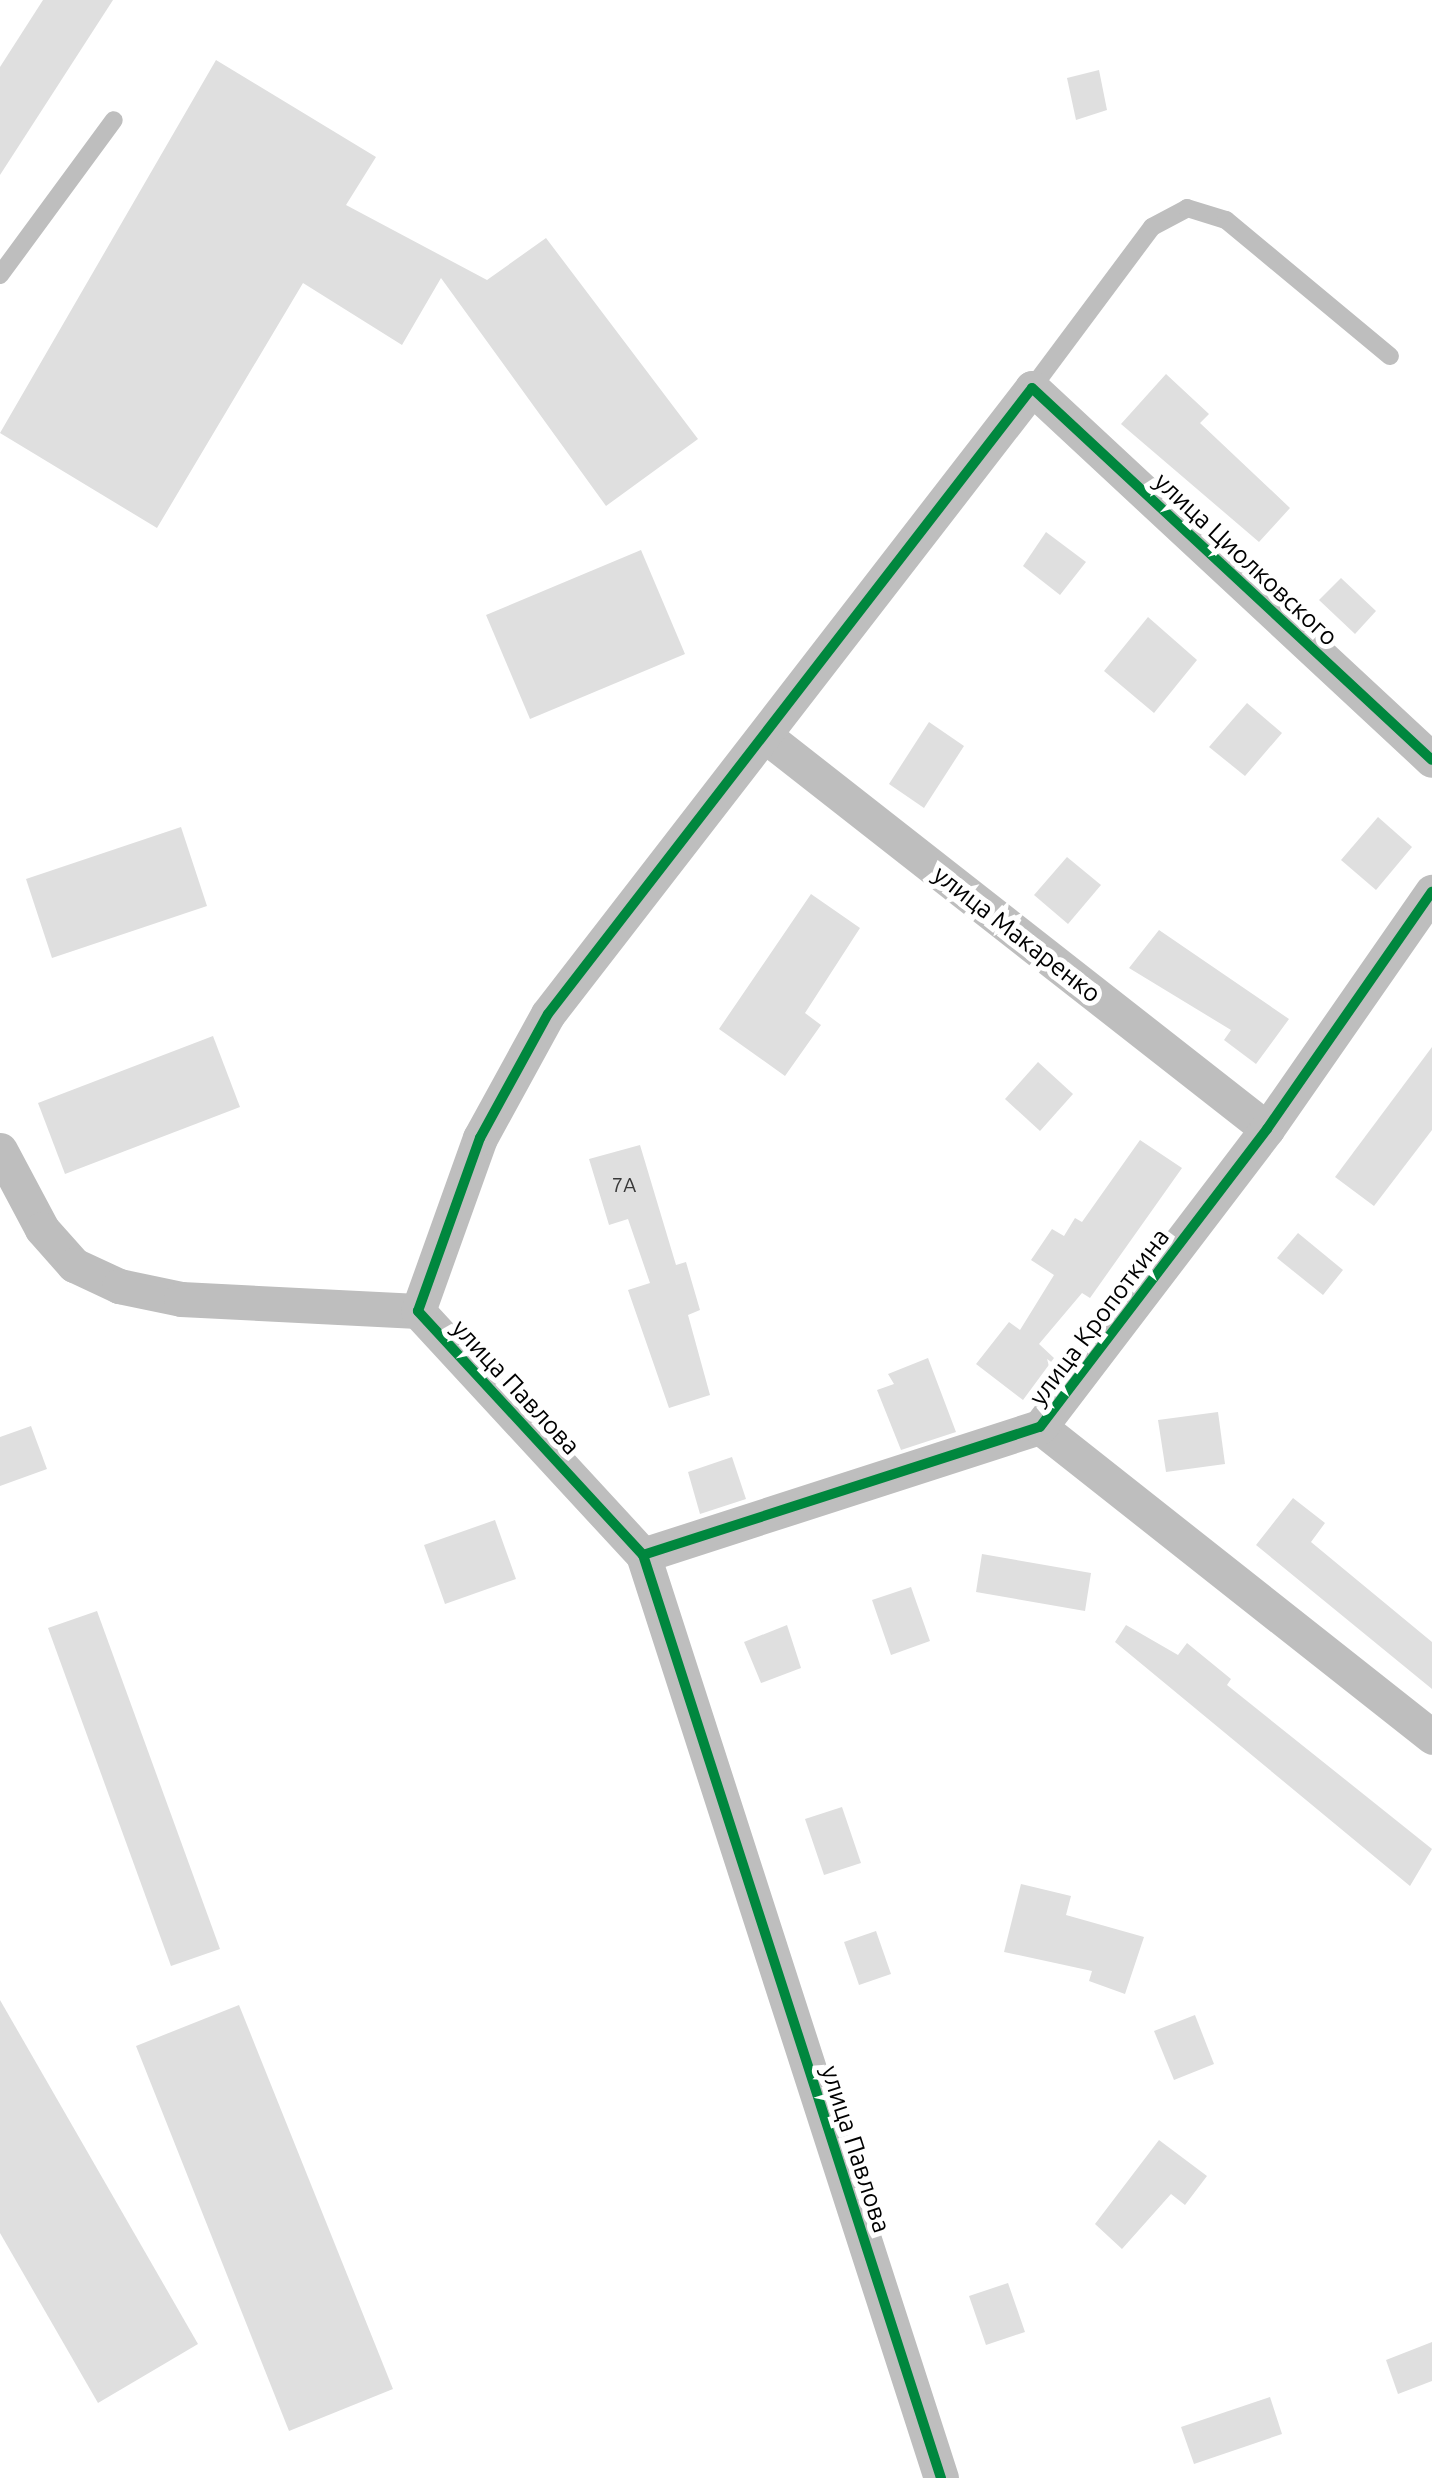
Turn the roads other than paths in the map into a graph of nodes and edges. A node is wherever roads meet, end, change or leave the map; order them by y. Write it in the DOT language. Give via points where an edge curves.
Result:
graph roads {
  1 [pos="114,120"];
  2 [pos="0,275"];
  3 [pos="1390,356"];
  4 [pos="1032,388"];
  5 [pos="768,738"];
  6 [pos="1432,760"];
  7 [pos="1432,892"];
  8 [pos="1267,1129"];
  9 [pos="0,1150"];
  10 [pos="418,1311"];
  11 [pos="1040,1427"];
  12 [pos="643,1555"];
  13 [pos="1432,1737"];
  14 [pos="941,2478"];
  1 -- 2 [label="lane"];
  3 -- 4 [label="lane" via="1226,220 1188,208 1152,227"];
  4 -- 5 [label="street, улица Павлова"];
  4 -- 6 [label="street, улица Циолковского"];
  5 -- 8 [label="street, улица Макаренко"];
  5 -- 10 [label="street, улица Павлова" via="634,895 548,1014 480,1138"];
  7 -- 8 [label="street, улица Кропоткина"];
  8 -- 11 [label="street, улица Кропоткина"];
  9 -- 10 [label="street" via="42,1229 74,1265 119,1286 181,1299"];
  10 -- 12 [label="street, улица Павлова"];
  11 -- 12 [label="street, улица Кропоткина"];
  11 -- 13 [label="street"];
  12 -- 14 [label="street, улица Павлова"];
}
